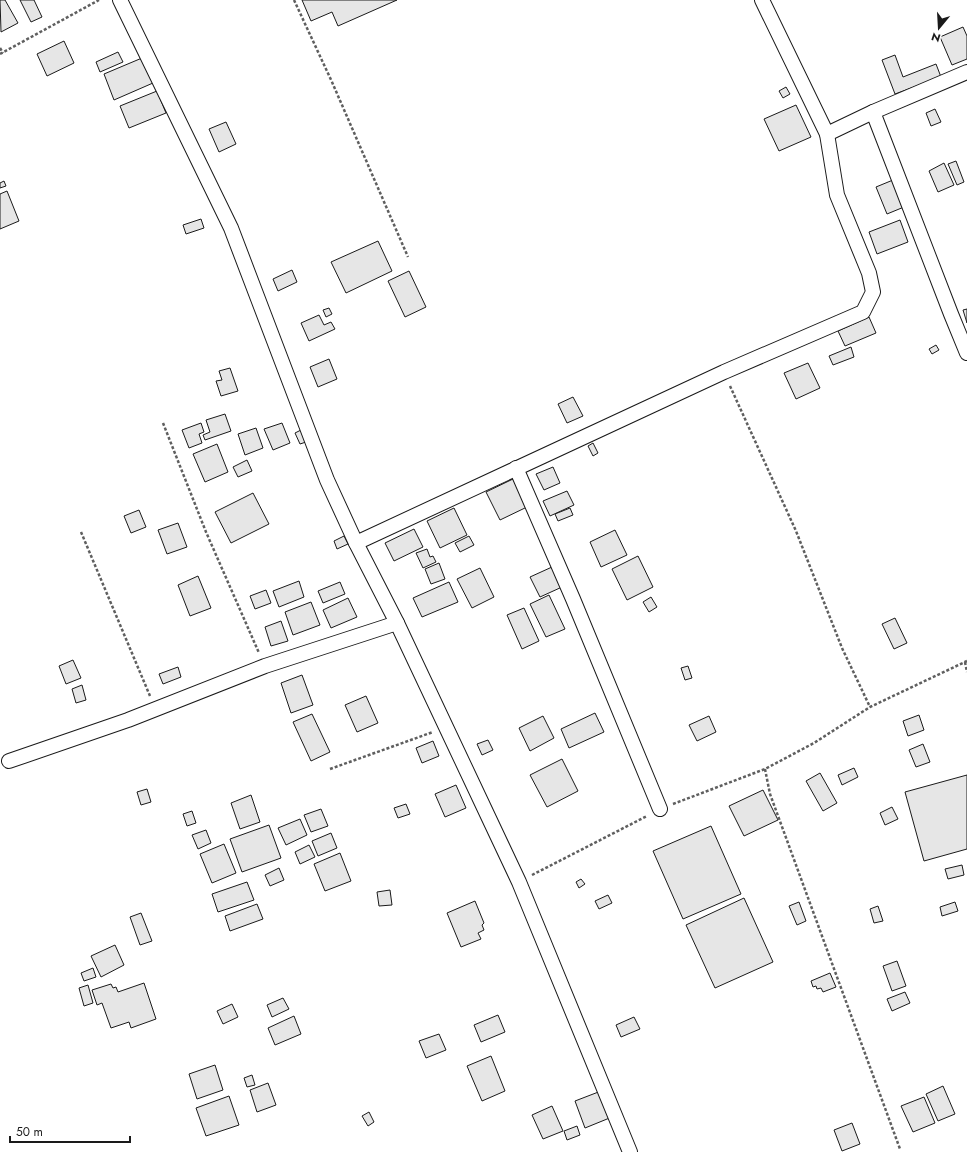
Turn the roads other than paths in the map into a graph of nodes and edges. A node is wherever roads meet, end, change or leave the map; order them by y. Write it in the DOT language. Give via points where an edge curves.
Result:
graph roads {
  1 [pos="120,0"];
  2 [pos="762,0"];
  3 [pos="967,72"];
  4 [pos="873,112"];
  5 [pos="827,134"];
  6 [pos="967,353"];
  7 [pos="516,468"];
  8 [pos="356,543"];
  9 [pos="397,623"];
  10 [pos="9,761"];
  11 [pos="660,809"];
  12 [pos="630,1152"];
  1 -- 8 [label="street" via="231,228 328,480"];
  2 -- 5 [label="street"];
  3 -- 4 [label="street"];
  4 -- 5 [label="street"];
  4 -- 6 [label="street"];
  5 -- 7 [label="street" via="837,196 869,273 873,292 863,312 724,372"];
  7 -- 8 [label="street"];
  7 -- 11 [label="street"];
  8 -- 9 [label="street"];
  9 -- 10 [label="street" via="264,666 156,709"];
  9 -- 12 [label="street" via="519,882"];
}
